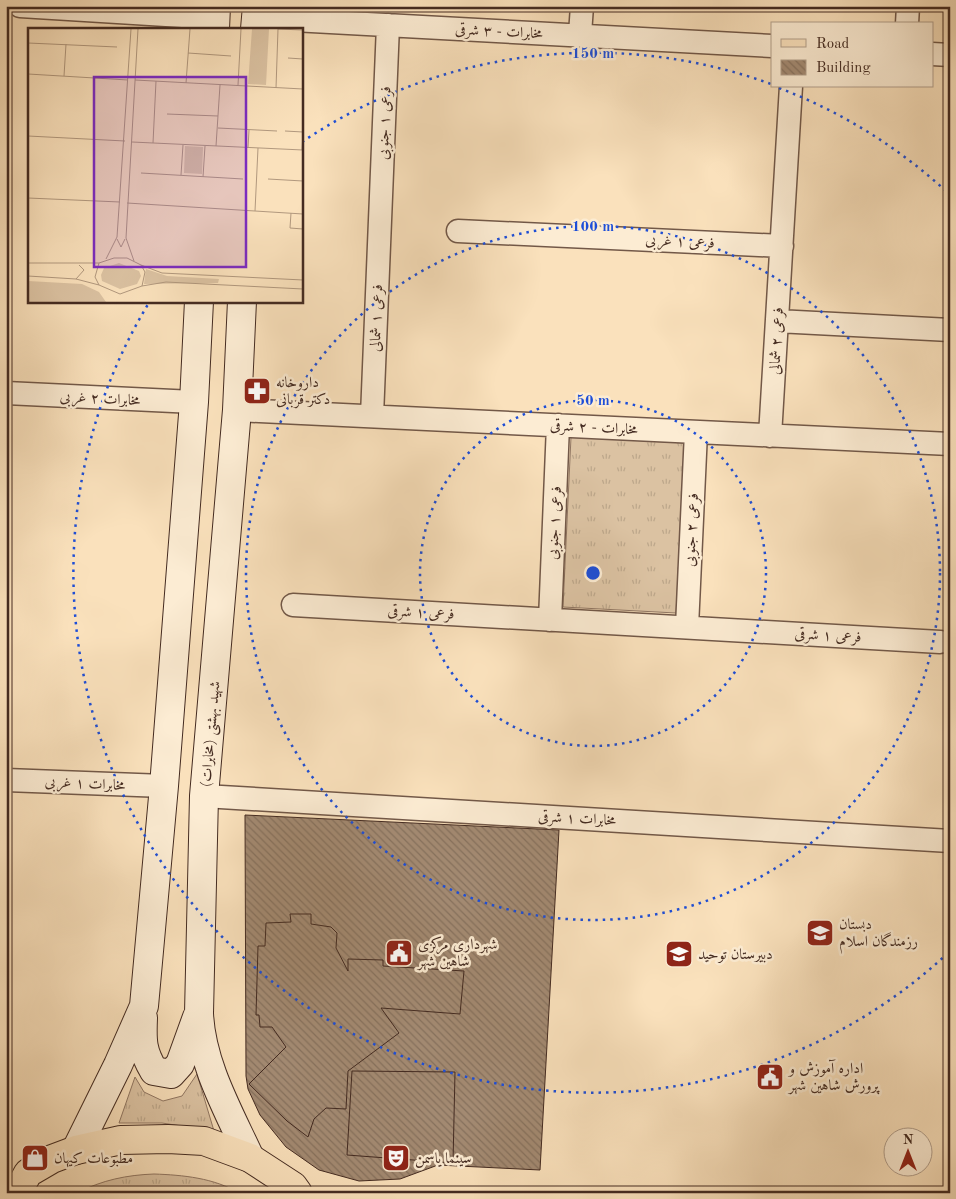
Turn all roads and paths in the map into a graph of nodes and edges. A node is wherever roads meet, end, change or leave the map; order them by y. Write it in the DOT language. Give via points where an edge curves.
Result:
graph roads {
  1 [pos="20,6"];
  2 [pos="582,6"];
  3 [pos="908,6"];
  4 [pos="215,18"];
  5 [pos="256,18"];
  6 [pos="907,22"];
  7 [pos="388,25"];
  8 [pos="580,34"];
  9 [pos="771,46"];
  10 [pos="934,54"];
  11 [pos="950,55"];
  12 [pos="791,88"];
  13 [pos="380,221"];
  14 [pos="458,231"];
  15 [pos="782,246"];
  16 [pos="199,302"];
  17 [pos="242,302"];
  18 [pos="777,321"];
  19 [pos="950,330"];
  20 [pos="6,393"];
  21 [pos="194,402"];
  22 [pos="238,410"];
  23 [pos="372,416"];
  24 [pos="558,425"];
  25 [pos="696,432"];
  26 [pos="770,436"];
  27 [pos="950,444"];
  28 [pos="293,605"];
  29 [pos="550,620"];
  30 [pos="687,627"];
  31 [pos="940,642"];
  32 [pos="6,780"];
  33 [pos="164,786"];
  34 [pos="204,796"];
  35 [pos="950,841"];
  36 [pos="144,1006"];
  37 [pos="199,1012"];
  38 [pos="76,1150"];
  39 [pos="250,1158"];
  40 [pos="17,1181"];
  41 [pos="301,1191"];
  1 -- 4 [label="street"];
  2 -- 8 [label="street"];
  3 -- 6 [label="street"];
  5 -- 7 [label="street, مخابرات - ۳ شرقی"];
  7 -- 8 [label="street, مخابرات - ۳ شرقی"];
  7 -- 13 [label="street, فرعی ۱ جنوبی"];
  8 -- 9 [label="street, مخابرات - ۳ شرقی"];
  10 -- 11 [label="street"];
  12 -- 15 [label="street"];
  13 -- 23 [label="street, فرعی ۱ شمالی"];
  14 -- 15 [label="street, فرعی ۱ غربی"];
  15 -- 18 [label="street, فرعی ۲ شمالی"];
  16 -- 21 [label="main road"];
  17 -- 22 [label="main road, شهید بهشتی (مخابرات)"];
  18 -- 19 [label="street"];
  18 -- 26 [label="street, فرعی ۲ شمالی"];
  20 -- 21 [label="street, مخابرات ۲ غربی"];
  21 -- 33 [label="main road"];
  22 -- 23 [label="street, مخابرات - ۲ شرقی"];
  22 -- 34 [label="main road, شهید بهشتی (مخابرات)"];
  23 -- 24 [label="street, مخابرات - ۲ شرقی"];
  24 -- 25 [label="street, مخابرات - ۲ شرقی"];
  24 -- 29 [label="street, فرعی ۱ جنوبی"];
  25 -- 26 [label="street, مخابرات - ۲ شرقی"];
  25 -- 30 [label="street, فرعی ۲ جنوبی"];
  26 -- 27 [label="street, مخابرات - ۲ شرقی"];
  28 -- 29 [label="street, فرعی ۱ شرقی"];
  29 -- 30 [label="street, فرعی ۱ شرقی"];
  30 -- 31 [label="street, فرعی ۱ شرقی"];
  32 -- 33 [label="street, مخابرات ۱ غربی"];
  33 -- 36 [label="main road"];
  34 -- 35 [label="street, مخابرات ۱ شرقی"];
  34 -- 37 [label="main road, شهید بهشتی (مخابرات)"];
  36 -- 37 [label="main road" via="142,1037 145,1057 154,1071 171,1074 180,1064"];
  36 -- 38 [label="main road"];
  37 -- 39 [label="main road, شهید بهشتی (مخابرات)" via="200,1033 215,1082"];
  38 -- 39 [label="main road" via="121,1140 168,1139 204,1142"];
  38 -- 40 [label="main road" via="52,1159"];
  39 -- 41 [label="main road"];
}
